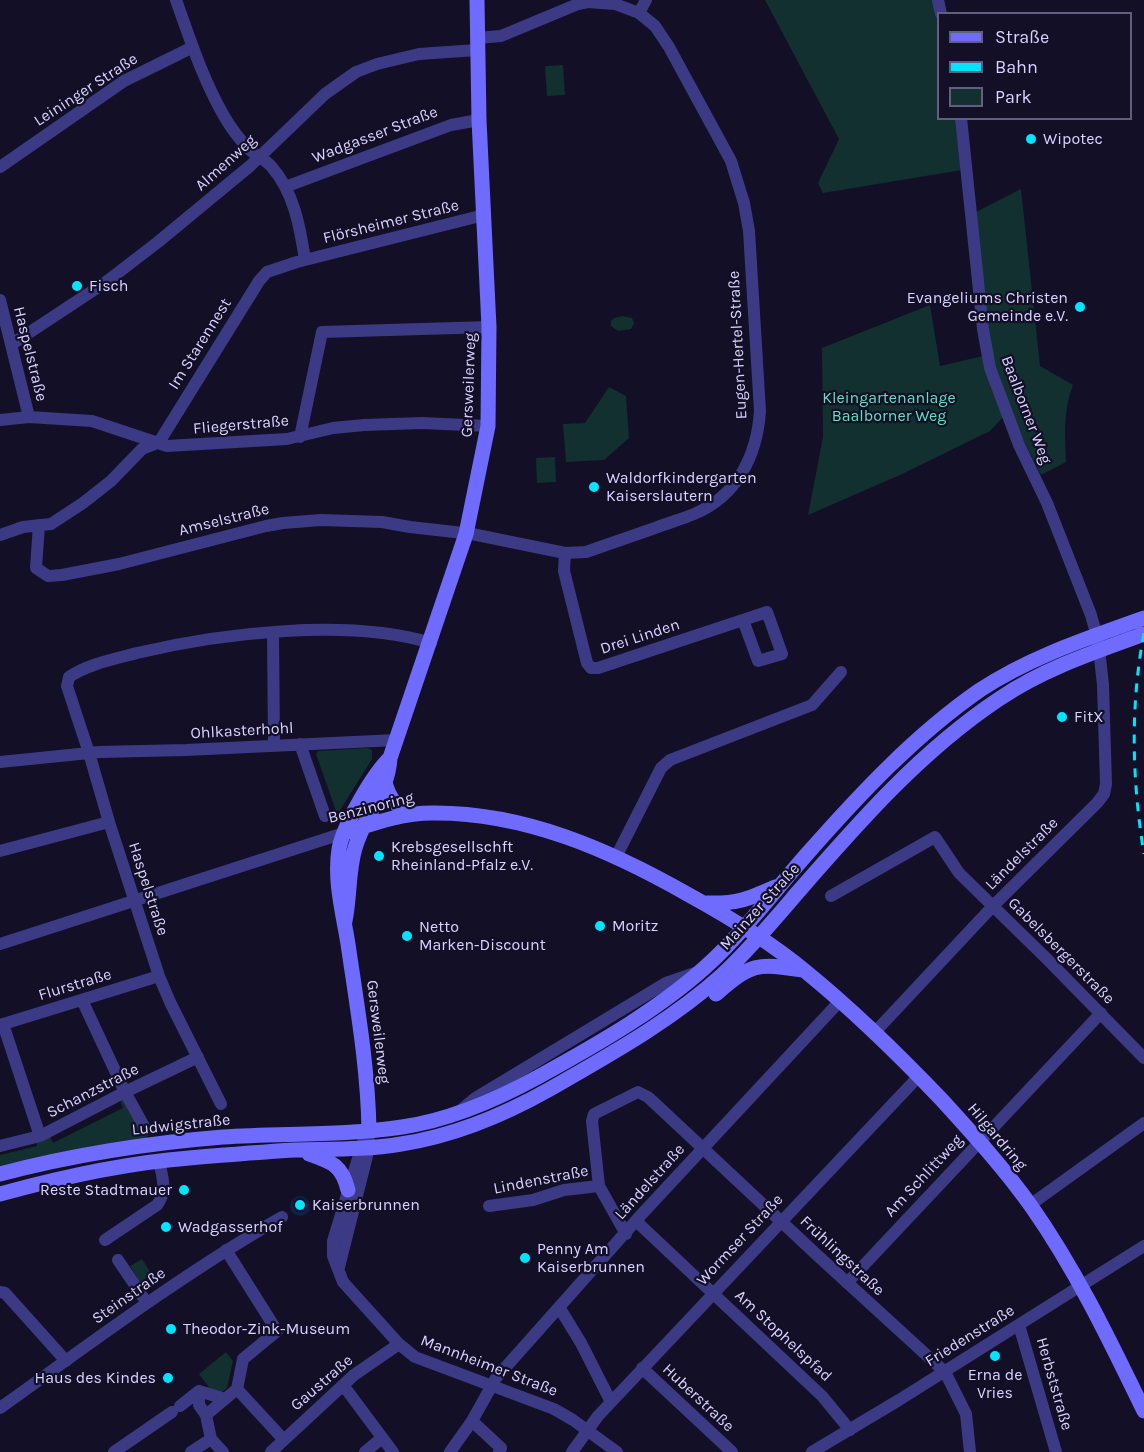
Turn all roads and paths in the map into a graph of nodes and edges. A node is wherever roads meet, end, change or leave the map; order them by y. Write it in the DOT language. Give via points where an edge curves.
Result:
graph roads {
  1 [pos="176,0"];
  2 [pos="477,0"];
  3 [pos="646,0"];
  4 [pos="639,14"];
  5 [pos="477,44"];
  6 [pos="193,47"];
  7 [pos="479,120"];
  8 [pos="960,120"];
  9 [pos="259,157"];
  10 [pos="0,167"];
  11 [pos="285,187"];
  12 [pos="484,215"];
  13 [pos="305,260"];
  14 [pos="0,300"];
  15 [pos="489,327"];
  16 [pos="12,344"];
  17 [pos="28,417"];
  18 [pos="0,420"];
  19 [pos="488,426"];
  20 [pos="300,437"];
  21 [pos="155,444"];
  22 [pos="39,525"];
  23 [pos="466,534"];
  24 [pos="0,535"];
  25 [pos="565,553"];
  26 [pos="1144,618"];
  27 [pos="743,620"];
  28 [pos="273,633"];
  29 [pos="1144,634"];
  30 [pos="430,643"];
  31 [pos="1101,666"];
  32 [pos="841,672"];
  33 [pos="396,740"];
  34 [pos="300,744"];
  35 [pos="274,745"];
  36 [pos="89,753"];
  37 [pos="390,758"];
  38 [pos="0,762"];
  39 [pos="385,782"];
  40 [pos="412,814"];
  41 [pos="325,816"];
  42 [pos="109,822"];
  43 [pos="365,826"];
  44 [pos="344,833"];
  45 [pos="0,851"];
  46 [pos="616,857"];
  47 [pos="781,884"];
  48 [pos="831,896"];
  49 [pos="135,900"];
  50 [pos="703,903"];
  51 [pos="993,906"];
  52 [pos="345,921"];
  53 [pos="743,927"];
  54 [pos="759,937"];
  55 [pos="0,944"];
  56 [pos="804,970"];
  57 [pos="159,976"];
  58 [pos="82,1000"];
  59 [pos="840,1001"];
  60 [pos="1101,1013"];
  61 [pos="666,1020"];
  62 [pos="1,1024"];
  63 [pos="875,1032"];
  64 [pos="198,1057"];
  65 [pos="1144,1058"];
  66 [pos="919,1076"];
  67 [pos="125,1092"];
  68 [pos="221,1104"];
  69 [pos="1144,1123"];
  70 [pos="146,1130"];
  71 [pos="369,1130"];
  72 [pos="40,1136"];
  73 [pos="980,1141"];
  74 [pos="0,1146"];
  75 [pos="364,1148"];
  76 [pos="703,1149"];
  77 [pos="297,1150"];
  78 [pos="159,1161"];
  79 [pos="0,1174"];
  80 [pos="599,1186"];
  81 [pos="348,1190"];
  82 [pos="0,1194"];
  83 [pos="1030,1205"];
  84 [pos="489,1206"];
  85 [pos="282,1217"];
  86 [pos="636,1221"];
  87 [pos="780,1221"];
  88 [pos="626,1234"];
  89 [pos="105,1240"];
  90 [pos="1144,1246"];
  91 [pos="226,1250"];
  92 [pos="118,1260"];
  93 [pos="338,1271"];
  94 [pos="847,1283"];
  95 [pos="1082,1285"];
  96 [pos="0,1292"];
  97 [pos="713,1292"];
  98 [pos="147,1303"];
  99 [pos="559,1307"];
  100 [pos="1018,1324"];
  101 [pos="399,1344"];
  102 [pos="66,1360"];
  103 [pos="642,1368"];
  104 [pos="945,1372"];
  105 [pos="491,1384"];
  106 [pos="343,1385"];
  107 [pos="237,1389"];
  108 [pos="199,1391"];
  109 [pos="225,1399"];
  110 [pos="611,1402"];
  111 [pos="0,1408"];
  112 [pos="1144,1412"];
  113 [pos="206,1415"];
  114 [pos="472,1421"];
  115 [pos="587,1429"];
  116 [pos="850,1430"];
  117 [pos="382,1438"];
  118 [pos="211,1439"];
  119 [pos="284,1440"];
  120 [pos="114,1452"];
  121 [pos="191,1452"];
  122 [pos="223,1452"];
  123 [pos="271,1452"];
  124 [pos="365,1452"];
  125 [pos="393,1452"];
  126 [pos="450,1452"];
  127 [pos="499,1452"];
  128 [pos="572,1452"];
  129 [pos="617,1452"];
  130 [pos="732,1452"];
  131 [pos="812,1452"];
  132 [pos="970,1452"];
  133 [pos="1056,1452"];
  1 -- 6 [label="street"];
  2 -- 5 [label="main road, Gersweilerweg"];
  3 -- 4 [label="street"];
  4 -- 5 [label="street, Eugen-Hertel-Straße" via="615,4 588,2"];
  4 -- 25 [label="street, Eugen-Hertel-Straße" via="655,26 669,47 731,161 741,192 748,231 759,431 741,475 711,505 586,552"];
  5 -- 7 [label="main road, Gersweilerweg"];
  5 -- 9 [label="street, Almenweg" via="419,54 356,72 325,94"];
  6 -- 9 [label="street" via="224,115"];
  6 -- 10 [label="street, Leininger Straße" via="124,81"];
  7 -- 11 [label="street, Wadgasser Straße" via="452,125"];
  7 -- 12 [label="main road, Gersweilerweg"];
  8 -- 31 [label="street, Baalborner Weg" via="990,368 1091,615"];
  9 -- 11 [label="street" via="277,173"];
  9 -- 16 [label="street, Almenweg" via="158,243"];
  11 -- 13 [label="street" via="295,210"];
  12 -- 13 [label="street, Flörsheimer Straße"];
  12 -- 15 [label="main road, Gersweilerweg"];
  13 -- 21 [label="street, Im Starennest" via="267,272"];
  14 -- 16 [label="street, Haspelstraße"];
  15 -- 19 [label="main road, Gersweilerweg"];
  15 -- 20 [label="street" via="322,332"];
  16 -- 17 [label="street, Haspelstraße"];
  17 -- 18 [label="street, Fliegerstraße"];
  17 -- 21 [label="street, Fliegerstraße" via="102,423"];
  19 -- 20 [label="street, Fliegerstraße" via="390,423 333,428"];
  19 -- 23 [label="main road, Gersweilerweg"];
  20 -- 21 [label="street, Fliegerstraße" via="189,446"];
  21 -- 22 [label="street, Im Starennest" via="142,449 83,503 51,524"];
  22 -- 23 [label="street, Amselstraße" via="36,568 48,576 119,564 283,523 382,522"];
  22 -- 24 [label="street, Im Starennest"];
  23 -- 25 [label="street, Eugen-Hertel-Straße"];
  23 -- 30 [label="main road, Gersweilerweg"];
  25 -- 27 [label="street, Drei Linden" via="564,572 591,668"];
  26 -- 47 [label="main road, Mainzer Straße" via="1016,669 985,687 947,715 879,777"];
  28 -- 30 [label="street" via="386,633"];
  28 -- 35 [label="street"];
  28 -- 36 [label="street, Haspelstraße" via="166,646 78,670 69,677 67,686"];
  29 -- 54 [label="main road, Mainzer Straße" via="1030,681 954,732 870,812"];
  30 -- 33 [label="main road, Gersweilerweg"];
  31 -- 51 [label="street, Ländelstraße" via="1104,794"];
  32 -- 46 [label="street" via="812,705 670,760 661,768"];
  33 -- 34 [label="street, Ohlkasterhohl"];
  33 -- 37 [label="main road, Gersweilerweg"];
  34 -- 35 [label="street, Ohlkasterhohl"];
  34 -- 41 [label="street"];
  35 -- 36 [label="street, Ohlkasterhohl"];
  36 -- 38 [label="street, Ohlkasterhohl"];
  36 -- 42 [label="street, Haspelstraße"];
  37 -- 39 [label="main road, Gersweilerweg"];
  37 -- 44 [label="main road, Gersweilerweg" via="379,768"];
  39 -- 40 [label="main road" via="394,803"];
  39 -- 43 [label="main road, Gersweilerweg"];
  40 -- 43 [label="main road, Benzinoring"];
  40 -- 46 [label="main road, Benzinoring" via="469,815 531,826"];
  42 -- 45 [label="street"];
  42 -- 49 [label="street, Haspelstraße"];
  43 -- 44 [label="main road, Benzinoring"];
  43 -- 52 [label="main road, Gersweilerweg" via="355,845"];
  44 -- 49 [label="street, Benzinoring"];
  44 -- 52 [label="main road, Gersweilerweg" via="339,846 338,876"];
  46 -- 50 [label="main road, Benzinoring"];
  47 -- 50 [label="main road" via="742,901"];
  47 -- 53 [label="main road, Mainzer Straße"];
  48 -- 51 [label="street, Gabelsbergerstraße" via="935,837 959,873"];
  49 -- 55 [label="street, Benzinoring"];
  49 -- 57 [label="street, Haspelstraße"];
  50 -- 53 [label="main road, Benzinoring"];
  51 -- 60 [label="street, Gabelsbergerstraße"];
  51 -- 63 [label="street, Ländelstraße"];
  52 -- 71 [label="main road, Gersweilerweg" via="366,1068"];
  53 -- 54 [label="main road, Benzinoring"];
  53 -- 71 [label="main road, Mainzer Straße" via="722,951 657,1006 540,1076 455,1114"];
  54 -- 56 [label="main road, Hilgardring"];
  54 -- 61 [label="main road, Mainzer Straße" via="723,974"];
  56 -- 59 [label="main road, Hilgardring"];
  56 -- 61 [label="main road" via="772,965 748,969 695,1009"];
  57 -- 58 [label="street, Flurstraße"];
  57 -- 64 [label="street, Haspelstraße"];
  58 -- 62 [label="street, Flurstraße"];
  58 -- 67 [label="street"];
  59 -- 63 [label="main road, Hilgardring"];
  59 -- 76 [label="street, Ländelstraße"];
  60 -- 65 [label="street, Gabelsbergerstraße"];
  60 -- 73 [label="street, Am Schlittweg"];
  61 -- 75 [label="main road, Mainzer Straße" via="501,1113 442,1135"];
  62 -- 72 [label="street"];
  63 -- 66 [label="main road, Hilgardring"];
  64 -- 67 [label="street, Schanzstraße"];
  64 -- 68 [label="street, Haspelstraße"];
  66 -- 73 [label="main road, Hilgardring"];
  66 -- 87 [label="street, Wormser Straße"];
  67 -- 70 [label="street"];
  67 -- 72 [label="street, Schanzstraße"];
  69 -- 83 [label="street"];
  71 -- 75 [label="street, Gersweilerweg"];
  71 -- 79 [label="main road, Ludwigstraße" via="156,1144"];
  72 -- 74 [label="street, Schanzstraße"];
  73 -- 83 [label="main road, Hilgardring"];
  73 -- 94 [label="street, Am Schlittweg"];
  75 -- 77 [label="main road, Ludwigstraße"];
  75 -- 81 [label="street, Mannheimer Straße"];
  75 -- 93 [label="street" via="364,1171"];
  76 -- 80 [label="street, Frühlingstraße" via="638,1092 594,1114"];
  76 -- 86 [label="street, Ländelstraße"];
  76 -- 87 [label="street, Frühlingstraße"];
  77 -- 78 [label="main road, Ludwigstraße"];
  77 -- 81 [label="main road" via="339,1168"];
  78 -- 82 [label="main road, Ludwigstraße" via="85,1173"];
  78 -- 89 [label="street" via="164,1194 158,1205"];
  80 -- 84 [label="street, Lindenstraße"];
  80 -- 88 [label="street"];
  81 -- 93 [label="street, Mannheimer Straße" via="333,1241"];
  83 -- 95 [label="main road, Hilgardring"];
  85 -- 91 [label="street, Steinstraße"];
  86 -- 88 [label="street, Ländelstraße"];
  86 -- 97 [label="street, Am Stophelspfad"];
  87 -- 94 [label="street, Frühlingstraße"];
  87 -- 97 [label="street, Wormser Straße"];
  88 -- 99 [label="street, Ländelstraße"];
  90 -- 95 [label="street, Friedenstraße"];
  91 -- 98 [label="street, Steinstraße"];
  91 -- 107 [label="street" via="277,1330 243,1359"];
  92 -- 98 [label="street"];
  93 -- 101 [label="street, Mannheimer Straße" via="343,1282"];
  94 -- 104 [label="street, Frühlingstraße"];
  95 -- 100 [label="street, Friedenstraße"];
  95 -- 112 [label="main road, Hilgardring"];
  96 -- 102 [label="street"];
  97 -- 103 [label="street, Wormser Straße"];
  97 -- 116 [label="street, Am Stophelspfad" via="822,1396"];
  98 -- 102 [label="street, Steinstraße"];
  99 -- 105 [label="street, Ländelstraße"];
  99 -- 110 [label="street"];
  100 -- 104 [label="street, Friedenstraße"];
  100 -- 133 [label="street, Herbststraße"];
  101 -- 105 [label="street, Mannheimer Straße" via="415,1357"];
  101 -- 106 [label="street, Gaustraße"];
  102 -- 111 [label="street, Steinstraße"];
  103 -- 110 [label="street, Wormser Straße"];
  103 -- 130 [label="street, Huberstraße"];
  104 -- 116 [label="street, Friedenstraße"];
  104 -- 132 [label="street" via="966,1414"];
  105 -- 114 [label="street, Ländelstraße"];
  105 -- 115 [label="street, Mannheimer Straße" via="554,1408"];
  106 -- 117 [label="street"];
  106 -- 119 [label="street, Gaustraße"];
  107 -- 109 [label="street"];
  107 -- 119 [label="street"];
  108 -- 109 [label="street"];
  108 -- 113 [label="street" via="199,1406"];
  108 -- 120 [label="street"];
  109 -- 113 [label="street"];
  110 -- 115 [label="street, Wormser Straße"];
  113 -- 118 [label="street"];
  114 -- 126 [label="street, Ländelstraße"];
  114 -- 127 [label="street" via="501,1448"];
  115 -- 128 [label="street, Wormser Straße"];
  115 -- 129 [label="street, Mannheimer Straße"];
  116 -- 131 [label="street, Friedenstraße"];
  117 -- 124 [label="street"];
  117 -- 125 [label="street"];
  118 -- 121 [label="street"];
  118 -- 122 [label="street"];
  119 -- 123 [label="street, Gaustraße"];
}
